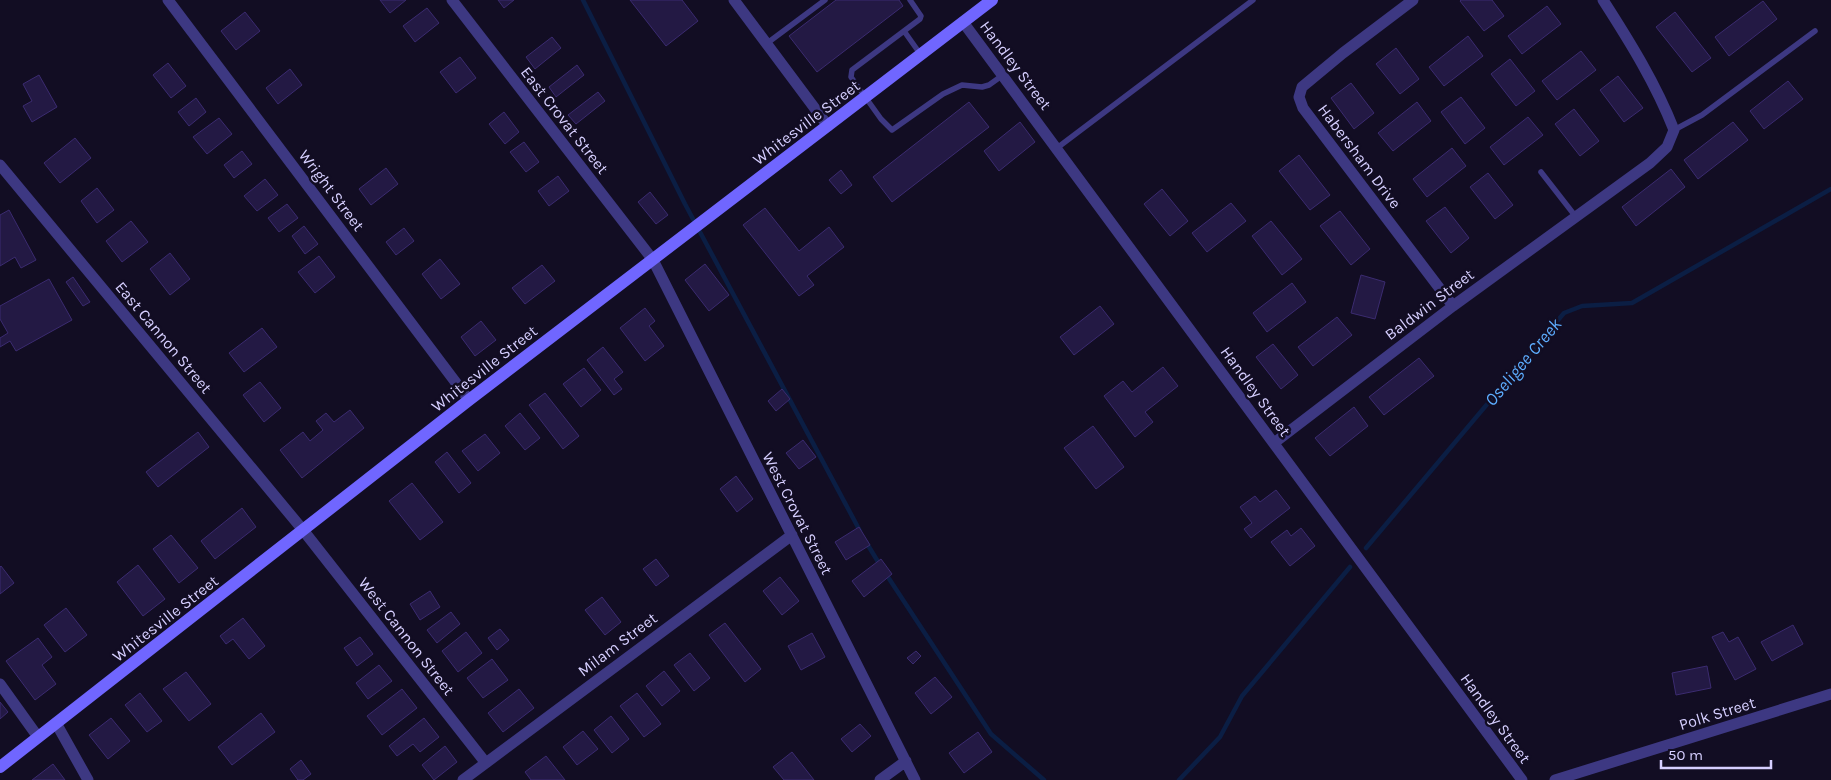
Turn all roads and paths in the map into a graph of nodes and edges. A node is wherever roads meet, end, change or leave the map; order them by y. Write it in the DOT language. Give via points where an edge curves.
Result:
graph roads {
  1 [pos="168,0"];
  2 [pos="452,0"];
  3 [pos="734,0"];
  4 [pos="825,0"];
  5 [pos="910,0"];
  6 [pos="992,0"];
  7 [pos="1253,0"];
  8 [pos="1413,0"];
  9 [pos="1608,2"];
  10 [pos="963,22"];
  11 [pos="904,31"];
  12 [pos="1815,31"];
  13 [pos="766,44"];
  14 [pos="921,54"];
  15 [pos="1003,75"];
  16 [pos="865,97"];
  17 [pos="828,126"];
  18 [pos="1674,130"];
  19 [pos="1057,148"];
  20 [pos="0,165"];
  21 [pos="1541,172"];
  22 [pos="1576,217"];
  23 [pos="653,260"];
  24 [pos="1453,306"];
  25 [pos="469,400"];
  26 [pos="1274,443"];
  27 [pos="303,530"];
  28 [pos="792,535"];
  29 [pos="0,684"];
  30 [pos="1831,694"];
  31 [pos="56,723"];
  32 [pos="38,737"];
  33 [pos="906,761"];
  34 [pos="485,762"];
  35 [pos="0,767"];
  36 [pos="88,780"];
  37 [pos="463,780"];
  38 [pos="880,780"];
  39 [pos="915,780"];
  40 [pos="1522,780"];
  41 [pos="1554,780"];
  1 -- 25 [label="street, Wright Street"];
  2 -- 23 [label="street, East Crovat Street"];
  3 -- 13 [label="street"];
  4 -- 13 [label="lane"];
  5 -- 11 [label="lane" via="921,16"];
  6 -- 10 [label="main road, Whitesville Street"];
  7 -- 19 [label="lane"];
  8 -- 24 [label="street, Habersham Drive" via="1343,53 1302,88 1299,97 1303,108"];
  9 -- 18 [label="street" via="1649,76"];
  10 -- 14 [label="main road, Whitesville Street"];
  10 -- 15 [label="street, Handley Street"];
  11 -- 14 [label="lane"];
  11 -- 16 [label="lane" via="852,70 851,78"];
  12 -- 18 [label="lane" via="1702,115"];
  13 -- 17 [label="street"];
  14 -- 16 [label="main road, Whitesville Street"];
  15 -- 16 [label="lane" via="989,85 962,85 943,94 892,130"];
  15 -- 19 [label="street, Handley Street"];
  16 -- 17 [label="main road, Whitesville Street"];
  17 -- 23 [label="main road, Whitesville Street"];
  18 -- 22 [label="street, Baldwin Street" via="1667,147 1656,158"];
  19 -- 26 [label="street, Handley Street"];
  20 -- 27 [label="street, East Cannon Street"];
  21 -- 22 [label="lane"];
  22 -- 24 [label="street, Baldwin Street"];
  23 -- 25 [label="main road, Whitesville Street"];
  23 -- 28 [label="street, West Crovat Street"];
  24 -- 26 [label="street, Baldwin Street"];
  25 -- 27 [label="main road, Whitesville Street"];
  26 -- 40 [label="street, Handley Street"];
  27 -- 31 [label="main road, Whitesville Street"];
  27 -- 34 [label="street, West Cannon Street"];
  28 -- 33 [label="street, West Crovat Street"];
  28 -- 34 [label="street, Milam Street"];
  29 -- 32 [label="street"];
  30 -- 41 [label="street, Polk Street"];
  31 -- 32 [label="main road, Whitesville Street"];
  31 -- 36 [label="street"];
  32 -- 35 [label="main road, Whitesville Street"];
  33 -- 38 [label="street"];
  33 -- 39 [label="street, West Crovat Street"];
  34 -- 37 [label="street, Milam Street"];
}
